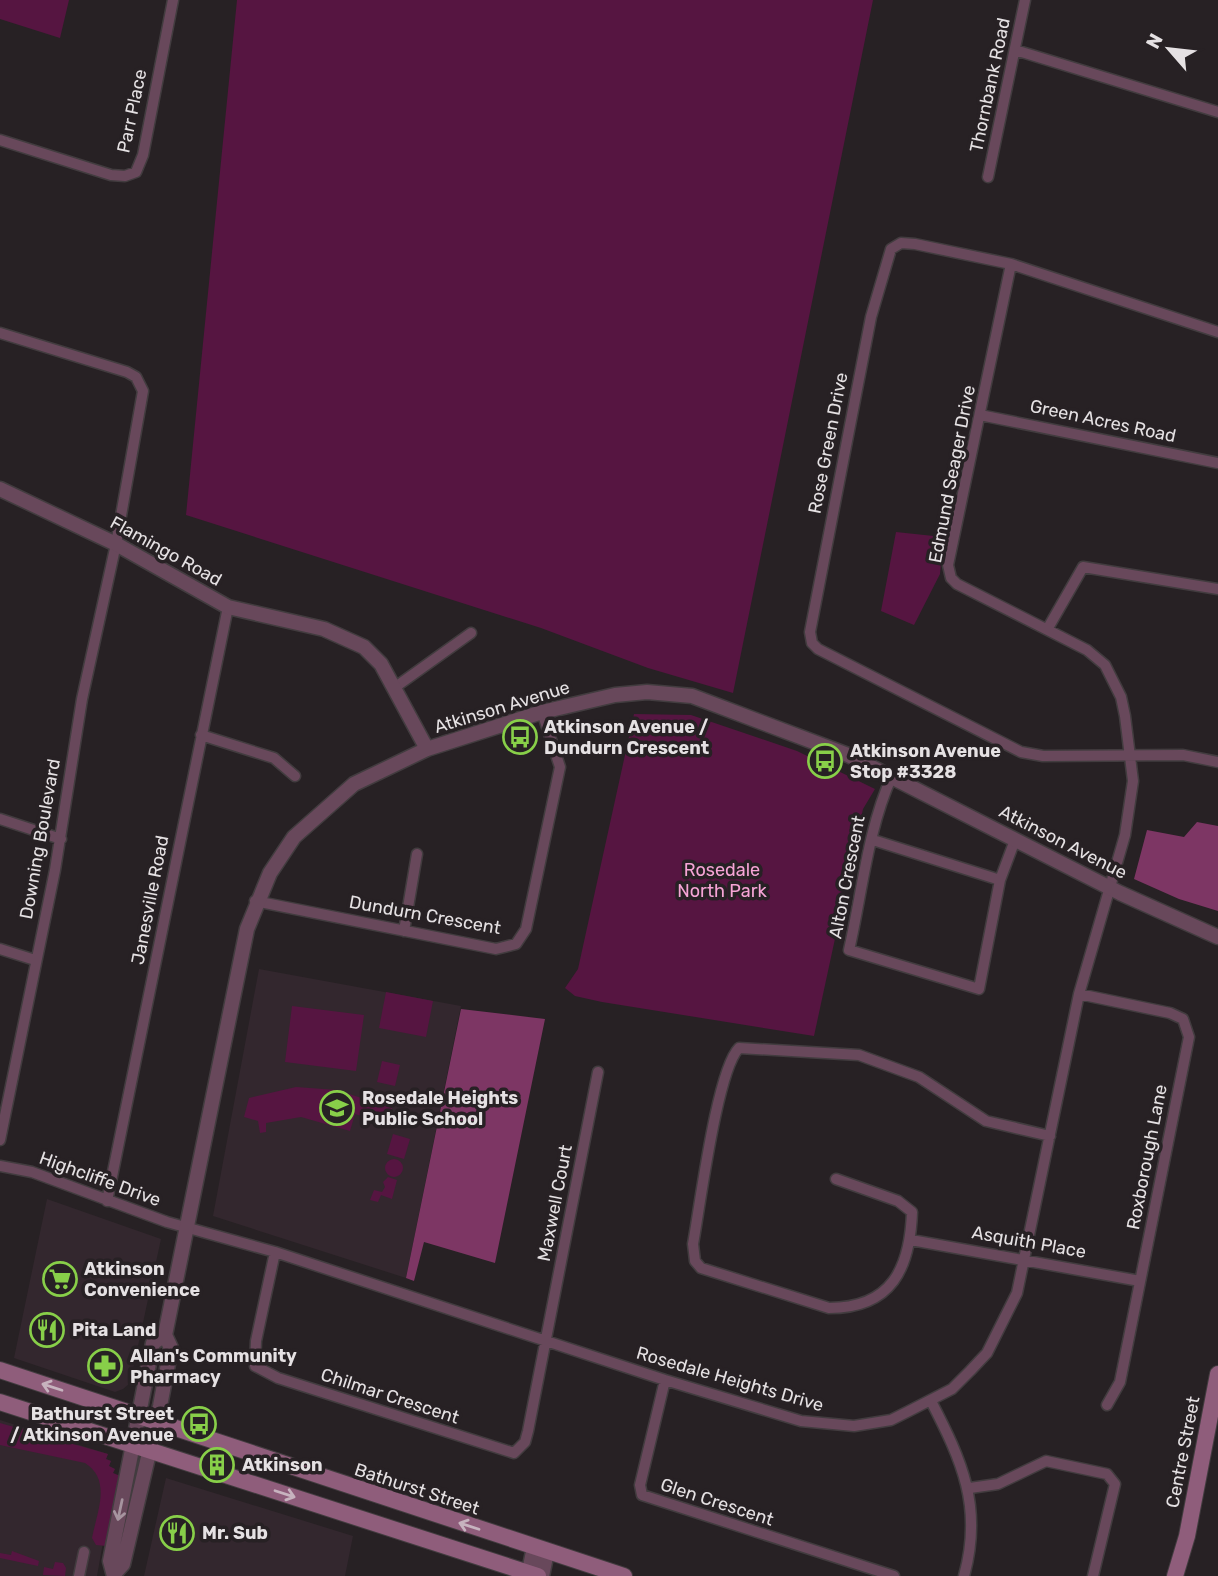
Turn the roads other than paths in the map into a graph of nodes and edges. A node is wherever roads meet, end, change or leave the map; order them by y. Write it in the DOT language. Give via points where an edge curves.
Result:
graph roads {
  1 [pos="173,0"];
  2 [pos="1025,0"];
  3 [pos="1015,50"];
  4 [pos="1218,112"];
  5 [pos="0,140"];
  6 [pos="988,177"];
  7 [pos="1011,264"];
  8 [pos="1218,332"];
  9 [pos="0,333"];
  10 [pos="980,415"];
  11 [pos="1218,463"];
  12 [pos="0,489"];
  13 [pos="116,544"];
  14 [pos="1218,589"];
  15 [pos="228,607"];
  16 [pos="1048,628"];
  17 [pos="471,633"];
  18 [pos="394,688"];
  19 [pos="542,712"];
  20 [pos="201,735"];
  21 [pos="427,749"];
  22 [pos="1130,755"];
  23 [pos="1218,762"];
  24 [pos="295,776"];
  25 [pos="892,776"];
  26 [pos="0,819"];
  27 [pos="61,839"];
  28 [pos="873,840"];
  29 [pos="1015,840"];
  30 [pos="417,854"];
  31 [pos="1000,880"];
  32 [pos="1109,887"];
  33 [pos="256,901"];
  34 [pos="404,931"];
  35 [pos="1216,935"];
  36 [pos="0,949"];
  37 [pos="35,960"];
  38 [pos="1079,994"];
  39 [pos="598,1072"];
  40 [pos="1050,1136"];
  41 [pos="0,1140"];
  42 [pos="0,1166"];
  43 [pos="836,1179"];
  44 [pos="107,1201"];
  45 [pos="188,1227"];
  46 [pos="911,1240"];
  47 [pos="275,1252"];
  48 [pos="1025,1258"];
  49 [pos="1140,1281"];
  50 [pos="165,1335"];
  51 [pos="547,1340"];
  52 [pos="0,1370"];
  53 [pos="1218,1374"];
  54 [pos="665,1380"];
  55 [pos="931,1401"];
  56 [pos="0,1402"];
  57 [pos="1107,1405"];
  58 [pos="140,1417"];
  59 [pos="156,1423"];
  60 [pos="142,1448"];
  61 [pos="970,1488"];
  62 [pos="1187,1536"];
  63 [pos="541,1550"];
  64 [pos="84,1552"];
  65 [pos="115,1575"];
  66 [pos="534,1575"];
  67 [pos="79,1576"];
  68 [pos="624,1576"];
  69 [pos="894,1576"];
  70 [pos="964,1576"];
  71 [pos="1093,1576"];
  72 [pos="1175,1576"];
  73 [pos="1188,1576"];
  1 -- 5 [label="street, Parr Place" via="144,155 136,172 111,175"];
  2 -- 3 [label="street, Thornbank Road"];
  3 -- 4 [label="street"];
  3 -- 6 [label="street, Thornbank Road"];
  7 -- 8 [label="street, Rose Green Drive"];
  7 -- 10 [label="street, Edmund Seager Drive"];
  7 -- 22 [label="street, Rose Green Drive" via="901,243 886,257 813,605 812,643 1021,752"];
  9 -- 13 [label="street, Downing Boulevard" via="127,372 141,383 142,401"];
  10 -- 11 [label="street, Green Acres Road"];
  10 -- 16 [label="street, Edmund Seager Drive" via="948,565 951,578"];
  12 -- 13 [label="street, Flamingo Road"];
  13 -- 15 [label="street, Flamingo Road"];
  13 -- 27 [label="street, Downing Boulevard" via="82,699"];
  14 -- 16 [label="street" via="1083,567"];
  15 -- 18 [label="street, Flamingo Road" via="324,629 364,647 381,664"];
  15 -- 20 [label="street, Janesville Road"];
  16 -- 22 [label="street, Edmund Seager Drive" via="1105,665 1121,697"];
  17 -- 18 [label="street"];
  18 -- 21 [label="street, Flamingo Road"];
  19 -- 21 [label="street, Atkinson Avenue"];
  19 -- 25 [label="street, Atkinson Avenue" via="615,695 692,696 775,725"];
  19 -- 34 [label="street, Dundurn Crescent" via="560,767 523,936 516,944 496,949"];
  20 -- 24 [label="street" via="274,758"];
  20 -- 44 [label="street, Janesville Road"];
  21 -- 33 [label="street, Atkinson Avenue" via="354,784 322,810 294,837"];
  22 -- 23 [label="street" via="1183,755"];
  22 -- 32 [label="street, Edmund Seager Drive" via="1132,805"];
  25 -- 28 [label="street, Alton Crescent" via="875,820"];
  25 -- 29 [label="street, Atkinson Avenue"];
  26 -- 27 [label="street"];
  27 -- 37 [label="street, Downing Boulevard"];
  28 -- 31 [label="street"];
  28 -- 31 [label="street, Alton Crescent" via="849,950 932,977 979,989"];
  29 -- 31 [label="street, Alton Crescent"];
  29 -- 32 [label="street, Atkinson Avenue"];
  30 -- 34 [label="street"];
  32 -- 35 [label="street, Atkinson Avenue"];
  32 -- 38 [label="street, Rosedale Heights Drive"];
  33 -- 34 [label="street, Dundurn Crescent"];
  33 -- 45 [label="street, Atkinson Avenue"];
  36 -- 37 [label="street"];
  37 -- 41 [label="street, Downing Boulevard"];
  38 -- 40 [label="street, Rosedale Heights Drive"];
  38 -- 49 [label="street, Roxborough Lane" via="1170,1013 1183,1019 1188,1028"];
  39 -- 51 [label="street, Maxwell Court"];
  40 -- 46 [label="street" via="986,1121 919,1077 859,1055 739,1048 729,1063 693,1244 701,1268 817,1304 850,1308 880,1296 891,1284"];
  40 -- 48 [label="street, Rosedale Heights Drive"];
  42 -- 44 [label="street, Highcliffe Drive" via="45,1176"];
  43 -- 46 [label="street" via="907,1206 912,1212"];
  44 -- 45 [label="street, Highcliffe Drive"];
  45 -- 47 [label="street, Rosedale Heights Drive"];
  45 -- 50 [label="street, Atkinson Avenue"];
  46 -- 48 [label="street, Asquith Place"];
  47 -- 51 [label="street, Rosedale Heights Drive"];
  47 -- 51 [label="street, Chilmar Crescent" via="255,1366 263,1373 489,1447 514,1453 525,1442"];
  48 -- 49 [label="street, Asquith Place"];
  48 -- 55 [label="street, Rosedale Heights Drive" via="1017,1293 987,1353 952,1389"];
  49 -- 57 [label="street, Roxborough Lane" via="1120,1382"];
  50 -- 58 [label="street, Atkinson Avenue" via="153,1343"];
  50 -- 59 [label="street, Atkinson Avenue" via="171,1348"];
  51 -- 54 [label="street, Rosedale Heights Drive"];
  58 -- 52 [label="main road, Bathurst Street, one-way"];
  53 -- 62 [label="main road, Centre Street"];
  54 -- 55 [label="street, Rosedale Heights Drive" via="820,1425 891,1420"];
  54 -- 69 [label="street, Glen Crescent" via="640,1485 642,1495"];
  55 -- 61 [label="street"];
  56 -- 60 [label="main road"];
  58 -- 59 [label="main road, Bathurst Street"];
  58 -- 60 [label="street, Atkinson Avenue"];
  59 -- 60 [label="street, Atkinson Avenue"];
  63 -- 59 [label="main road, Bathurst Street, one-way"];
  60 -- 65 [label="street" via="110,1561"];
  60 -- 66 [label="main road, one-way"];
  61 -- 70 [label="street" via="971,1543"];
  61 -- 71 [label="street" via="998,1484 1046,1461 1107,1474 1115,1484"];
  62 -- 72 [label="main road, Centre Street"];
  62 -- 73 [label="main road, Centre Street"];
  63 -- 66 [label="street"];
  63 -- 68 [label="main road, Bathurst Street"];
  64 -- 67 [label="street"];
}
